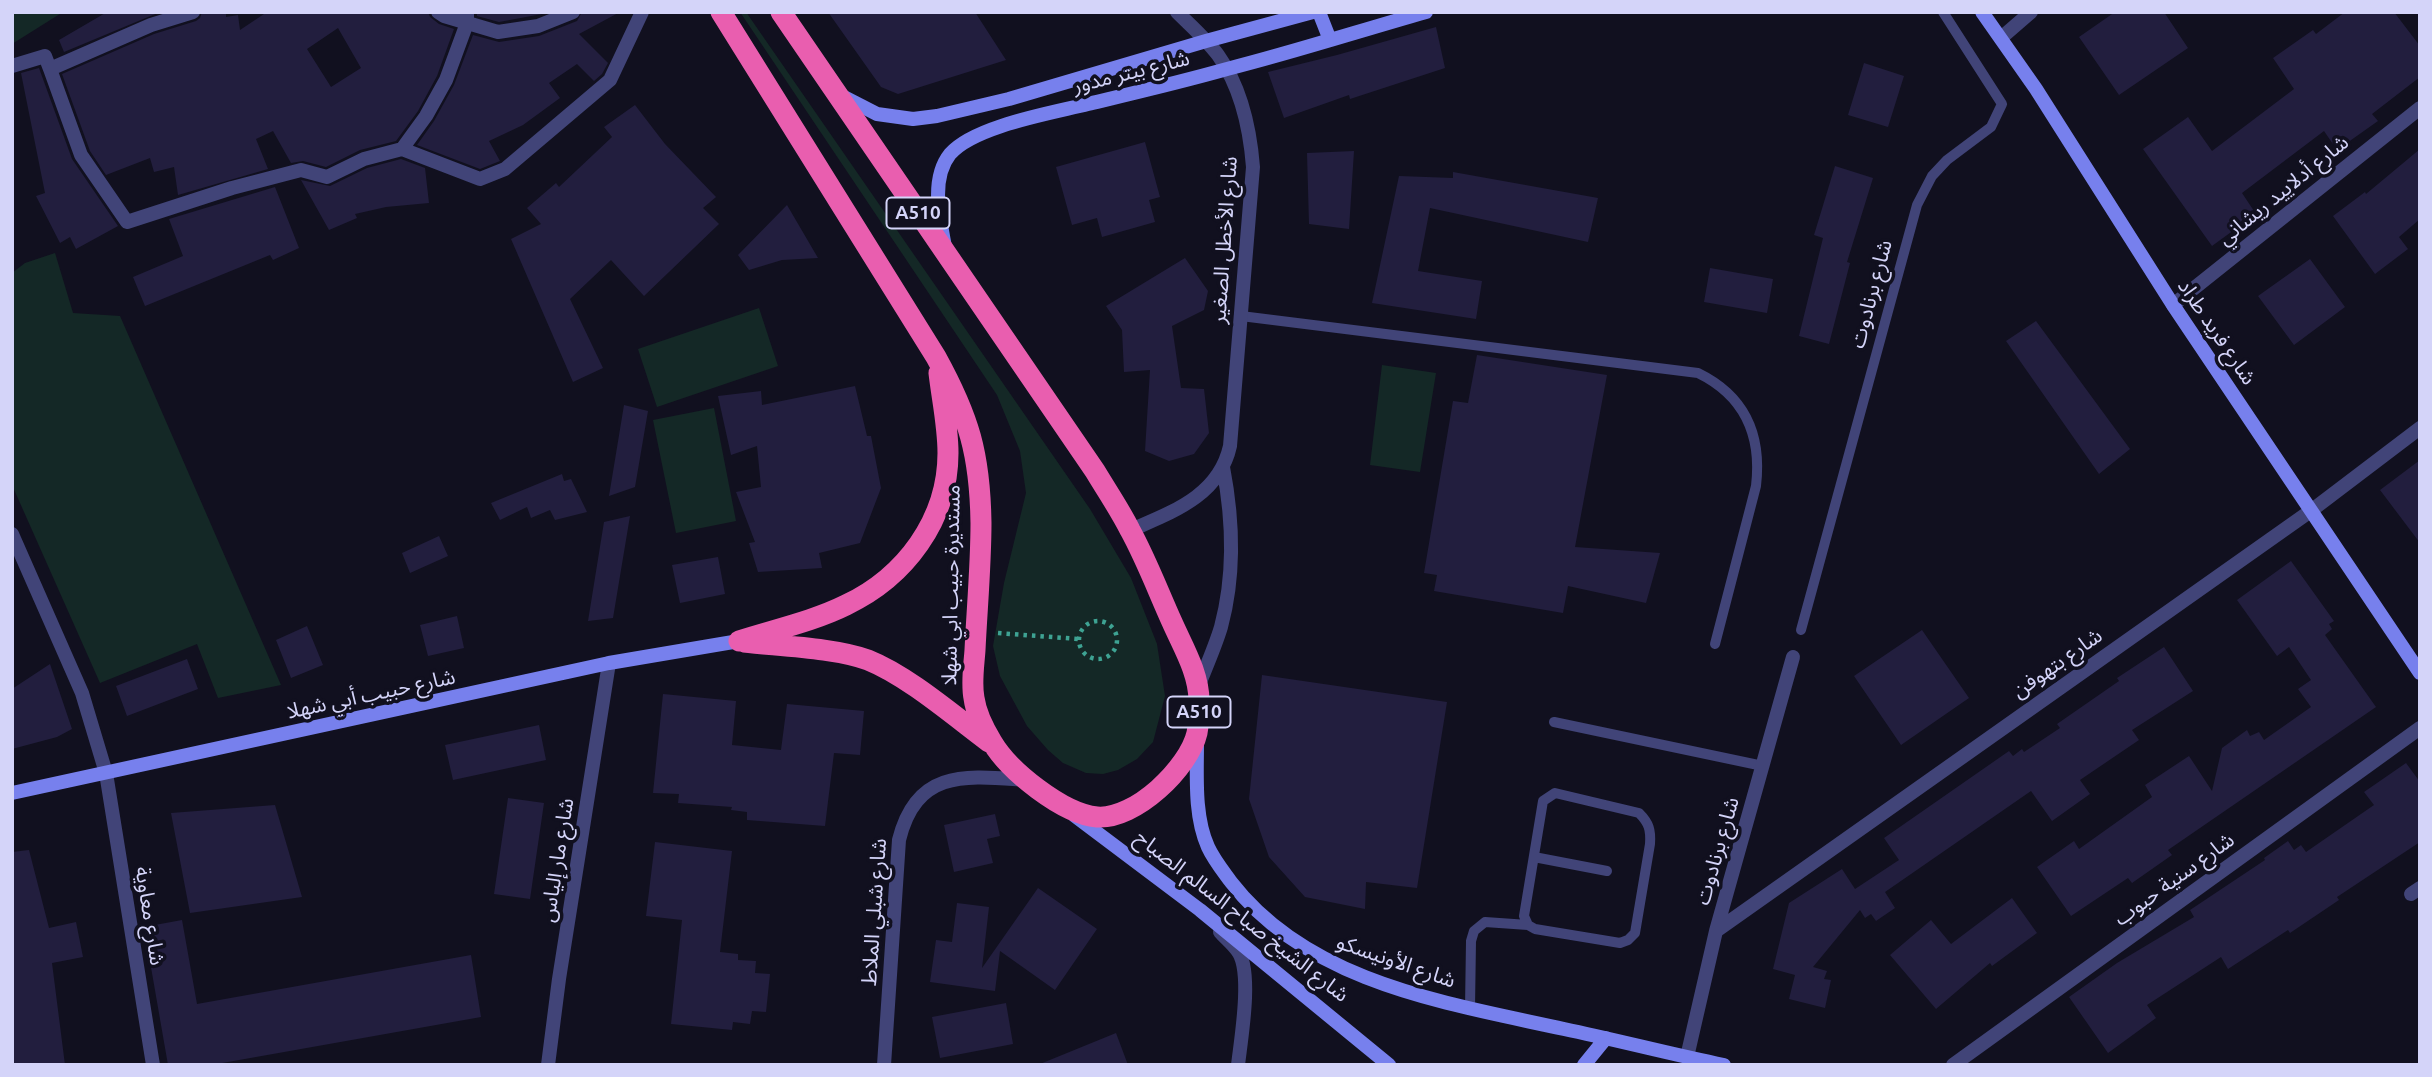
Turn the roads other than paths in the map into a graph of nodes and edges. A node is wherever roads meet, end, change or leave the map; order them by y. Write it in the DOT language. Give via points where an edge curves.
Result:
graph roads {
  1 [pos="193,12"];
  2 [pos="438,12"];
  3 [pos="573,12"];
  4 [pos="642,12"];
  5 [pos="781,12"];
  6 [pos="1177,12"];
  7 [pos="1312,12"];
  8 [pos="1319,12"];
  9 [pos="1426,12"];
  10 [pos="1943,12"];
  11 [pos="1982,12"];
  12 [pos="2031,12"];
  13 [pos="722,14"];
  14 [pos="467,18"];
  15 [pos="2001,38"];
  16 [pos="1330,40"];
  17 [pos="1206,41"];
  18 [pos="12,66"];
  19 [pos="50,69"];
  20 [pos="1227,69"];
  21 [pos="836,92"];
  22 [pos="2420,108"];
  23 [pos="402,149"];
  24 [pos="946,254"];
  25 [pos="2173,305"];
  26 [pos="1241,316"];
  27 [pos="936,357"];
  28 [pos="2420,428"];
  29 [pos="1223,467"];
  30 [pos="2312,510"];
  31 [pos="1130,530"];
  32 [pos="12,534"];
  33 [pos="1801,630"];
  34 [pos="739,641"];
  35 [pos="1715,644"];
  36 [pos="1793,657"];
  37 [pos="609,663"];
  38 [pos="2420,673"];
  39 [pos="1198,687"];
  40 [pos="1555,722"];
  41 [pos="2420,728"];
  42 [pos="1197,734"];
  43 [pos="994,746"];
  44 [pos="1763,766"];
  45 [pos="106,773"];
  46 [pos="1028,779"];
  47 [pos="12,793"];
  48 [pos="1056,803"];
  49 [pos="1534,857"];
  50 [pos="1607,871"];
  51 [pos="1200,910"];
  52 [pos="1528,925"];
  53 [pos="1717,931"];
  54 [pos="1470,1008"];
  55 [pos="1606,1038"];
  56 [pos="1687,1057"];
  57 [pos="153,1065"];
  58 [pos="548,1065"];
  59 [pos="884,1065"];
  60 [pos="1238,1065"];
  61 [pos="1389,1065"];
  62 [pos="1584,1065"];
  63 [pos="1724,1065"];
  64 [pos="1953,1065"];
  1 -- 19 [label="street"];
  2 -- 14 [label="street"];
  3 -- 14 [label="street" via="538,26 498,32"];
  4 -- 23 [label="street" via="610,80 505,169 480,179"];
  5 -- 21 [label="highway, A510"];
  6 -- 17 [label="street, شارع الأخطل الصغير"];
  7 -- 17 [label="street, شارع بيتر مدور"];
  8 -- 16 [label="street"];
  9 -- 16 [label="street, شارع بيتر مدور"];
  10 -- 33 [label="lane, شارع برنادوت" via="2001,104 1992,127 1947,160 1916,205"];
  11 -- 15 [label="street, شارع فريد طراد"];
  12 -- 15 [label="street"];
  13 -- 27 [label="highway, A510"];
  14 -- 23 [label="street" via="446,80"];
  15 -- 25 [label="street, شارع فريد طراد"];
  16 -- 20 [label="street, شارع بيتر مدور"];
  17 -- 20 [label="street, شارع الأخطل الصغير"];
  17 -- 21 [label="street, شارع بيتر مدور" via="937,116 913,119 877,114"];
  18 -- 19 [label="street" via="44,56"];
  19 -- 23 [label="street" via="81,155 127,222 302,170 327,177 364,159"];
  20 -- 24 [label="street, شارع بيتر مدور" via="1024,120 968,140 948,157 939,184"];
  20 -- 26 [label="street, شارع الأخطل الصغير" via="1246,123 1253,167"];
  21 -- 24 [label="highway, A510"];
  22 -- 25 [label="street, شارع أدلاييد ريشاني"];
  24 -- 31 [label="highway, مستديرة حبيب ابي شهلا / A510" via="1057,413"];
  25 -- 30 [label="street, شارع فريد طراد"];
  26 -- 29 [label="street, شارع الأخطل الصغير" via="1230,446"];
  26 -- 35 [label="lane" via="1698,373 1713,381 1744,412 1753,430 1758,467"];
  27 -- 34 [label="highway" via="946,422 946,478 939,508 919,546 883,583 862,597"];
  27 -- 43 [label="highway, مستديرة حبيب ابي شهلا / A510" via="971,430 979,479 973,697"];
  28 -- 30 [label="street, شارع بتهوفن"];
  29 -- 31 [label="street" via="1214,482 1187,504"];
  29 -- 39 [label="street" via="1230,508 1230,562 1221,625"];
  30 -- 38 [label="street, شارع فريد طراد"];
  30 -- 53 [label="street, شارع بتهوفن"];
  31 -- 39 [label="highway, مستديرة حبيب ابي شهلا / A510"];
  32 -- 45 [label="street, شارع معاوية" via="82,693"];
  34 -- 37 [label="street, شارع حبيب أبي شهلا"];
  34 -- 43 [label="highway" via="867,659"];
  36 -- 44 [label="street, شارع برنادوت"];
  37 -- 45 [label="street, شارع حبيب أبي شهلا"];
  37 -- 58 [label="street, شارع مار إلياس"];
  39 -- 42 [label="highway, مستديرة حبيب ابي شهلا / A510"];
  40 -- 44 [label="lane"];
  41 -- 64 [label="street, شارع سنية حبوب"];
  42 -- 48 [label="highway, مستديرة حبيب ابي شهلا / A510" via="1172,776 1130,808 1098,817"];
  42 -- 54 [label="street, شارع الأونيسكو" via="1201,825 1208,847 1255,910 1328,961"];
  43 -- 46 [label="highway, مستديرة حبيب ابي شهلا / A510"];
  44 -- 53 [label="street, شارع برنادوت"];
  45 -- 47 [label="street, شارع حبيب أبي شهلا"];
  45 -- 57 [label="street, شارع معاوية"];
  46 -- 48 [label="highway, مستديرة حبيب ابي شهلا / A510"];
  46 -- 59 [label="street, شارع شبلي الملاط" via="965,776 938,785 908,815 899,840"];
  48 -- 51 [label="street, شارع الشيخ صباح السالم الصباح"];
  49 -- 50 [label="lane"];
  49 -- 52 [label="lane" via="1524,916"];
  49 -- 52 [label="lane" via="1543,801 1555,793 1639,813 1651,831 1635,933 1628,940 1620,943"];
  51 -- 60 [label="street" via="1239,954 1244,969"];
  51 -- 61 [label="street, شارع الشيخ صباح السالم الصباح"];
  52 -- 54 [label="lane" via="1485,922 1474,931"];
  53 -- 56 [label="street, شارع برنادوت"];
  54 -- 55 [label="street, شارع الأونيسكو"];
  55 -- 56 [label="street, شارع الأونيسكو"];
  55 -- 62 [label="street"];
  56 -- 63 [label="street, شارع الأونيسكو"];
}
